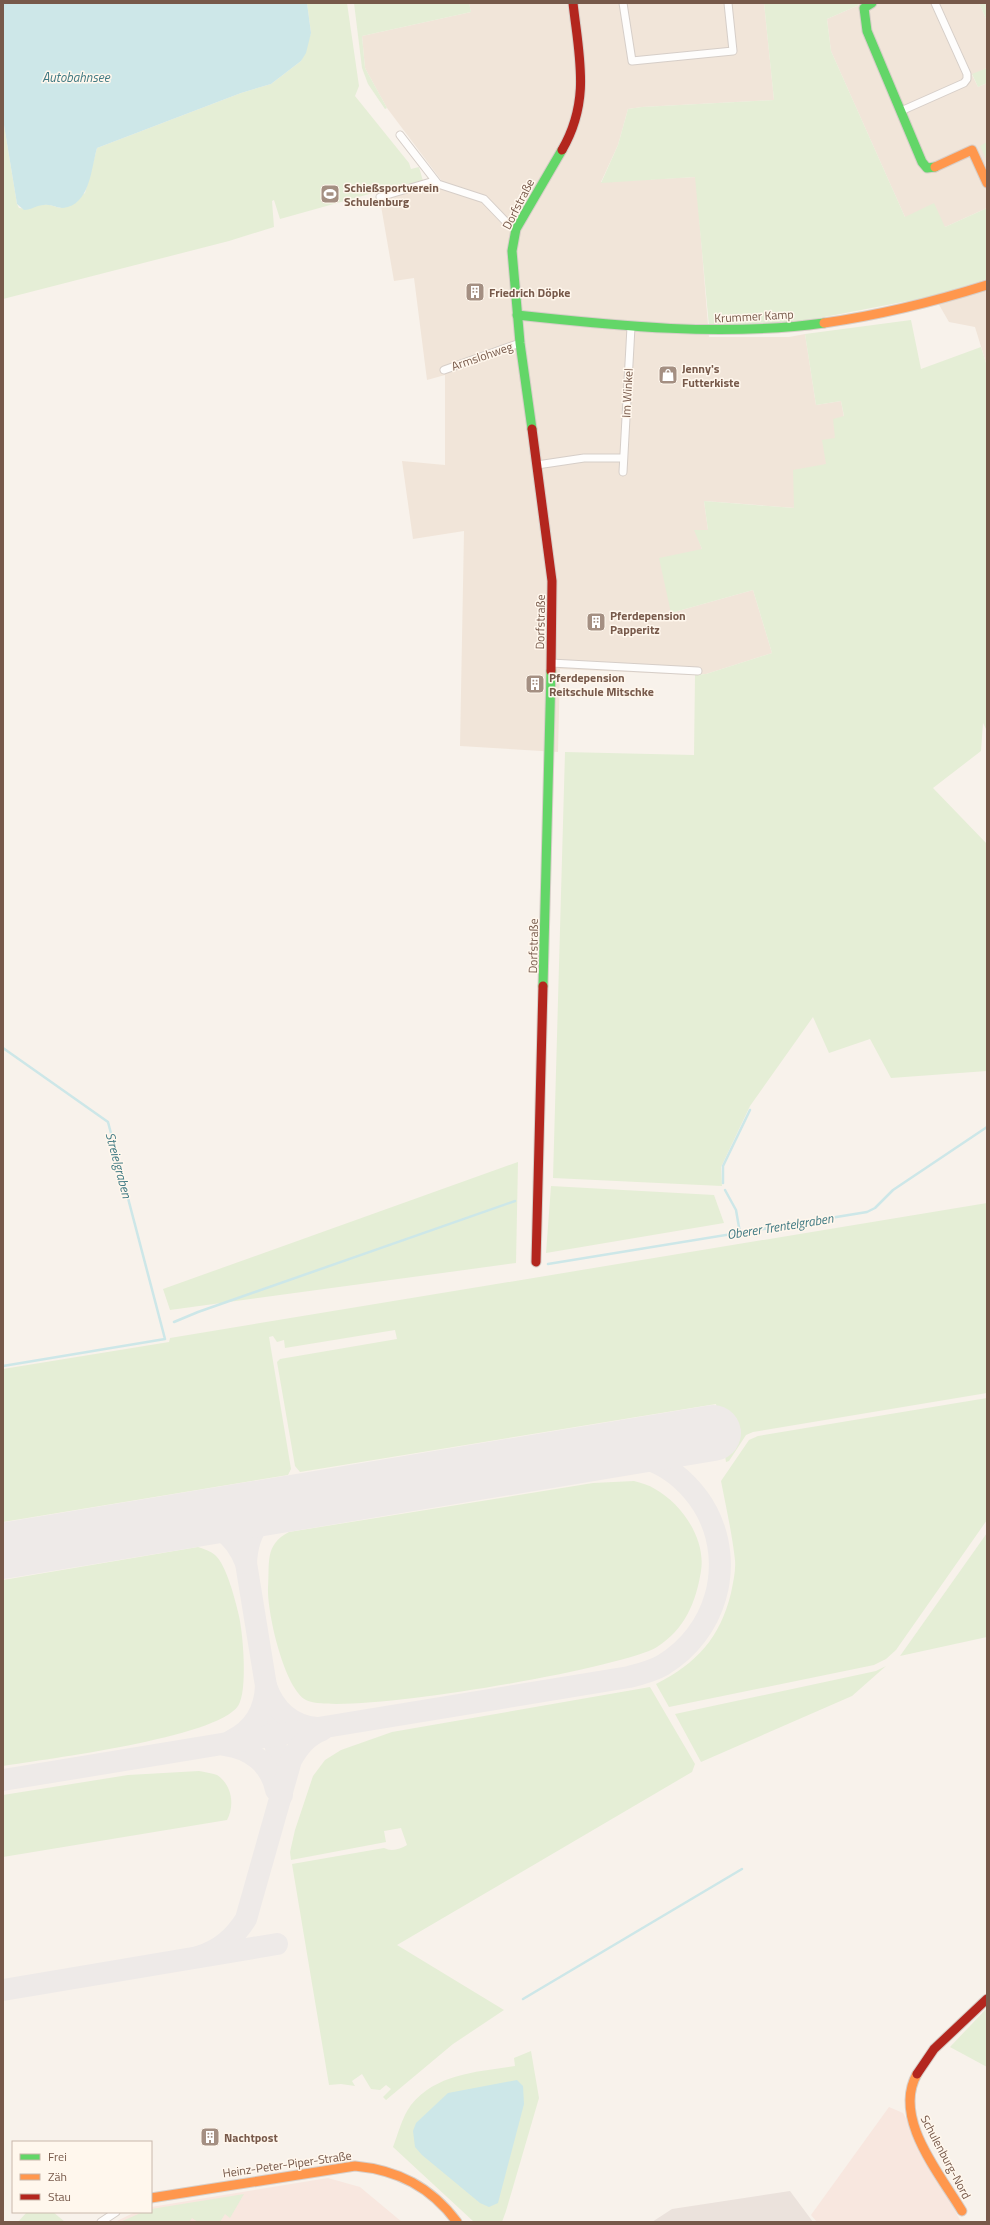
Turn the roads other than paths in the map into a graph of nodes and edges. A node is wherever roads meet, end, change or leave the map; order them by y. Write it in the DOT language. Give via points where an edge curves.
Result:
graph roads {
  1 [pos="573,3"];
  2 [pos="623,3"];
  3 [pos="728,3"];
  4 [pos="872,3"];
  5 [pos="935,3"];
  6 [pos="901,111"];
  7 [pos="400,135"];
  8 [pos="434,180"];
  9 [pos="987,183"];
  10 [pos="380,196"];
  11 [pos="516,229"];
  12 [pos="987,286"];
  13 [pos="517,315"];
  14 [pos="631,327"];
  15 [pos="520,343"];
  16 [pos="444,370"];
  17 [pos="623,458"];
  18 [pos="537,465"];
  19 [pos="623,472"];
  20 [pos="550,663"];
  21 [pos="698,671"];
  22 [pos="536,1262"];
  23 [pos="987,1999"];
  24 [pos="152,2198"];
  25 [pos="962,2211"];
  26 [pos="115,2213"];
  27 [pos="102,2222"];
  28 [pos="457,2222"];
  1 -- 11 [label="street, Dorfstraße" via="581,74 580,103 567,141"];
  2 -- 3 [label="street" via="632,61 733,51"];
  4 -- 6 [label="street" via="864,8 867,31"];
  5 -- 6 [label="street" via="967,79 964,83"];
  6 -- 9 [label="street" via="922,162 927,168 933,168 972,150"];
  7 -- 8 [label="street"];
  8 -- 10 [label="street"];
  8 -- 11 [label="street" via="444,187 484,199"];
  11 -- 13 [label="street, Dorfstraße" via="512,251"];
  12 -- 14 [label="street, Krummer Kamp" via="934,303 819,324 749,330"];
  13 -- 14 [label="street, Krummer Kamp"];
  13 -- 15 [label="street, Dorfstraße"];
  14 -- 17 [label="street, Im Winkel"];
  15 -- 16 [label="street, Armslohweg"];
  15 -- 18 [label="street, Dorfstraße"];
  17 -- 18 [label="street" via="584,458"];
  17 -- 19 [label="street, Im Winkel"];
  18 -- 20 [label="street, Dorfstraße" via="552,581"];
  20 -- 21 [label="street"];
  20 -- 22 [label="street, Dorfstraße"];
  23 -- 25 [label="street, Schulenburg-Nord" via="943,2040 923,2064 914,2079 908,2099 909,2112 917,2133"];
  24 -- 28 [label="street, Heinz-Peter-Piper-Straße" via="347,2167 369,2167 399,2175 418,2184 438,2198"];
  26 -- 27 [label="street"];
}
